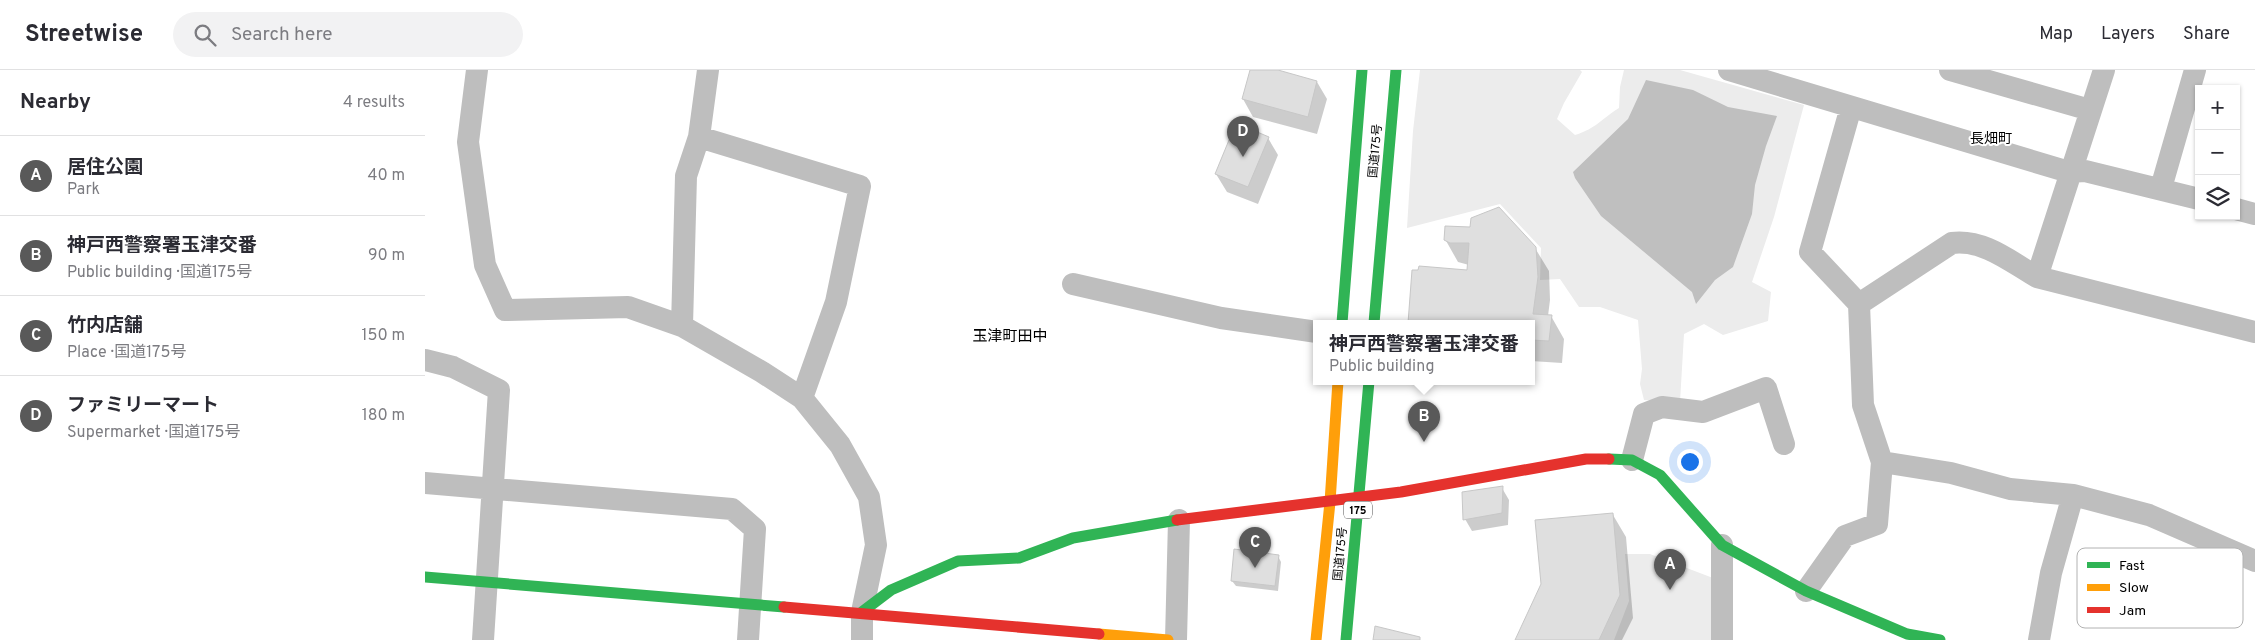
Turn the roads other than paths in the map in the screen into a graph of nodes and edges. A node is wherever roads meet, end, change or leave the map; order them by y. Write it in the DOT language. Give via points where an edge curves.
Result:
graph roads {
  1 [pos="477,70"];
  2 [pos="708,70"];
  3 [pos="1362,70"];
  4 [pos="1396,70"];
  5 [pos="1950,70"];
  6 [pos="2104,70"];
  7 [pos="2195,70"];
  8 [pos="1742,72"];
  9 [pos="1851,107"];
  10 [pos="2091,110"];
  11 [pos="699,137"];
  12 [pos="2069,172"];
  13 [pos="2161,188"];
  14 [pos="2195,198"];
  15 [pos="2037,278"];
  16 [pos="1073,284"];
  17 [pos="1859,304"];
  18 [pos="1342,320"];
  19 [pos="1374,320"];
  20 [pos="682,326"];
  21 [pos="1313,331"];
  22 [pos="2255,332"];
  23 [pos="425,360"];
  24 [pos="1338,385"];
  25 [pos="1369,385"];
  26 [pos="802,398"];
  27 [pos="1784,444"];
  28 [pos="1631,460"];
  29 [pos="1883,462"];
  30 [pos="425,483"];
  31 [pos="491,489"];
  32 [pos="2073,495"];
  33 [pos="1359,497"];
  34 [pos="1330,502"];
  35 [pos="1179,520"];
  36 [pos="1722,545"];
  37 [pos="2225,548"];
  38 [pos="2243,556"];
  39 [pos="2255,561"];
  40 [pos="425,577"];
  41 [pos="487,582"];
  42 [pos="1806,590"];
  43 [pos="751,603"];
  44 [pos="862,612"];
  45 [pos="483,640"];
  46 [pos="748,640"];
  47 [pos="862,640"];
  48 [pos="1167,640"];
  49 [pos="1176,640"];
  50 [pos="1316,640"];
  51 [pos="1346,640"];
  52 [pos="1722,640"];
  53 [pos="1940,640"];
  54 [pos="2039,640"];
  1 -- 20 [label="street" via="468,142 485,265 505,310 628,307"];
  2 -- 11 [label="street"];
  3 -- 18 [label="main road, 国道175号"];
  4 -- 19 [label="main road, 国道175号"];
  5 -- 10 [label="street"];
  6 -- 10 [label="street"];
  7 -- 13 [label="street"];
  8 -- 9 [label="street"];
  9 -- 12 [label="street"];
  9 -- 17 [label="street" via="1810,252"];
  10 -- 12 [label="street"];
  11 -- 20 [label="street" via="686,176"];
  11 -- 26 [label="street" via="860,186 836,302"];
  12 -- 13 [label="street" via="2085,171"];
  12 -- 15 [label="street"];
  13 -- 14 [label="street"];
  15 -- 17 [label="street" via="1979,244 1965,242 1952,244"];
  15 -- 22 [label="street"];
  16 -- 21 [label="street" via="1221,318"];
  17 -- 29 [label="street" via="1863,405"];
  20 -- 26 [label="street"];
  23 -- 31 [label="street" via="453,367 499,390"];
  24 -- 34 [label="main road, 国道175号 / 175"];
  25 -- 33 [label="main road, 国道175号 / 175"];
  26 -- 44 [label="street" via="840,444 869,497 876,545"];
  27 -- 28 [label="street" via="1766,388 1703,412 1661,407 1644,414"];
  28 -- 33 [label="main road" via="1585,458"];
  28 -- 36 [label="main road" via="1659,474"];
  29 -- 32 [label="street" via="1951,473 2010,488"];
  29 -- 42 [label="street" via="1877,524 1845,536"];
  30 -- 31 [label="street"];
  31 -- 41 [label="street"];
  31 -- 43 [label="street" via="732,509 755,529"];
  32 -- 37 [label="street" via="2149,515"];
  32 -- 54 [label="street" via="2051,573"];
  33 -- 34 [label="main road"];
  33 -- 51 [label="main road, 国道175号 / 175"];
  34 -- 35 [label="main road"];
  34 -- 50 [label="main road, 国道175号 / 175"];
  35 -- 44 [label="main road" via="1073,538 1019,558 959,561 891,590"];
  35 -- 49 [label="street"];
  36 -- 42 [label="main road"];
  36 -- 52 [label="street"];
  38 -- 39 [label="street"];
  40 -- 41 [label="main road"];
  41 -- 43 [label="main road"];
  41 -- 45 [label="street"];
  42 -- 53 [label="main road" via="1907,634"];
  43 -- 44 [label="main road"];
  43 -- 46 [label="street"];
  44 -- 47 [label="street"];
  44 -- 48 [label="main road"];
}
